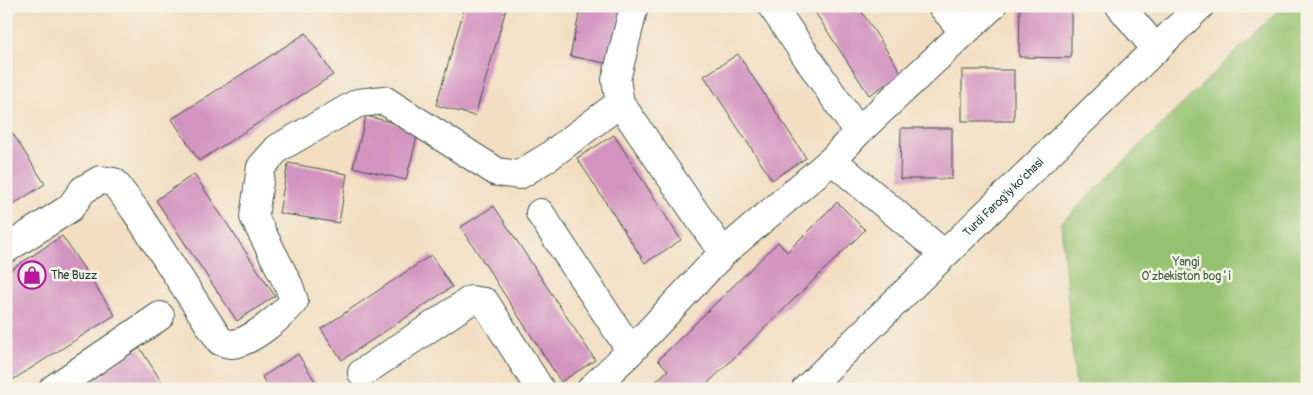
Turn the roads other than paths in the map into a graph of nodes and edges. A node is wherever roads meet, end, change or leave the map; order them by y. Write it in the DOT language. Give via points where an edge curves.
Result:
graph roads {
  1 [pos="634,6"];
  2 [pos="772,6"];
  3 [pos="942,6"];
  4 [pos="992,6"];
  5 [pos="1120,6"];
  6 [pos="1200,6"];
  7 [pos="964,32"];
  8 [pos="1156,49"];
  9 [pos="620,103"];
  10 [pos="858,132"];
  11 [pos="832,160"];
  12 [pos="540,213"];
  13 [pos="6,249"];
  14 [pos="723,253"];
  15 [pos="944,254"];
  16 [pos="160,316"];
  17 [pos="631,351"];
  18 [pos="362,373"];
  19 [pos="53,389"];
  20 [pos="540,389"];
  21 [pos="591,389"];
  22 [pos="806,389"];
  1 -- 9 [label="street" via="616,80"];
  2 -- 10 [label="street"];
  3 -- 7 [label="street"];
  4 -- 7 [label="street"];
  5 -- 8 [label="street"];
  6 -- 8 [label="street, Turdi Farog'iy ko'chasi"];
  7 -- 10 [label="street"];
  8 -- 15 [label="street, Turdi Farog'iy ko'chasi"];
  9 -- 13 [label="street" via="548,157 518,175 497,172 384,100 358,103 278,148 261,167 254,217 294,301 248,339 232,344 220,341 114,182 100,180 83,190 70,208"];
  9 -- 14 [label="street"];
  10 -- 11 [label="street"];
  11 -- 14 [label="street"];
  11 -- 15 [label="street"];
  12 -- 17 [label="street"];
  14 -- 17 [label="street"];
  15 -- 22 [label="street, Turdi Farog'iy ko'chasi"];
  16 -- 19 [label="street"];
  17 -- 21 [label="street"];
  18 -- 20 [label="street" via="471,300 485,302"];
}
